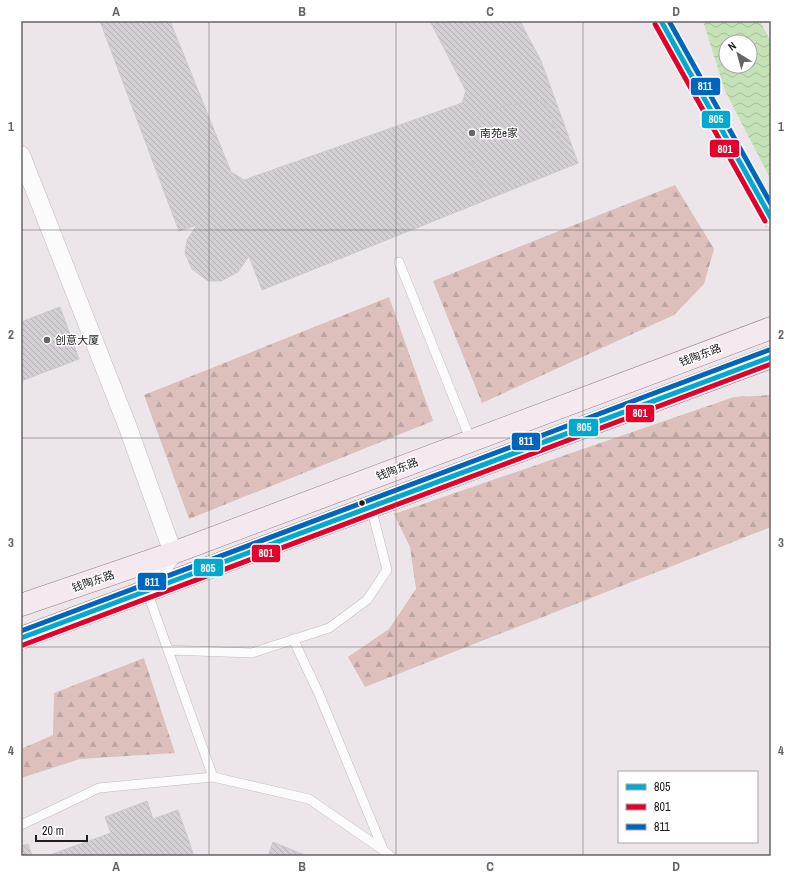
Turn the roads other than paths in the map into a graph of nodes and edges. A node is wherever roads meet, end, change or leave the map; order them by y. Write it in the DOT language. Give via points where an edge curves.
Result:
graph roads {
  1 [pos="661,21"];
  2 [pos="21,155"];
  3 [pos="771,218"];
  4 [pos="399,262"];
  5 [pos="771,328"];
  6 [pos="771,356"];
  7 [pos="471,441"];
  8 [pos="370,507"];
  9 [pos="173,553"];
  10 [pos="147,591"];
  11 [pos="21,605"];
  12 [pos="21,638"];
  13 [pos="293,639"];
  14 [pos="168,650"];
  15 [pos="213,777"];
  16 [pos="21,825"];
  17 [pos="386,853"];
  1 -- 3 [label="street"];
  2 -- 9 [label="street" via="127,425"];
  4 -- 7 [label="lane"];
  5 -- 7 [label="street, 钱陶东路"];
  6 -- 8 [label="street"];
  7 -- 9 [label="street, 钱陶东路"];
  8 -- 10 [label="street"];
  8 -- 13 [label="lane" via="387,570 367,600 329,628"];
  9 -- 10 [label="street"];
  9 -- 11 [label="street, 钱陶东路"];
  10 -- 12 [label="street"];
  10 -- 14 [label="lane"];
  13 -- 14 [label="lane" via="252,653"];
  13 -- 17 [label="lane"];
  14 -- 15 [label="lane"];
  15 -- 16 [label="lane" via="99,788"];
  15 -- 17 [label="lane" via="309,799"];
}
